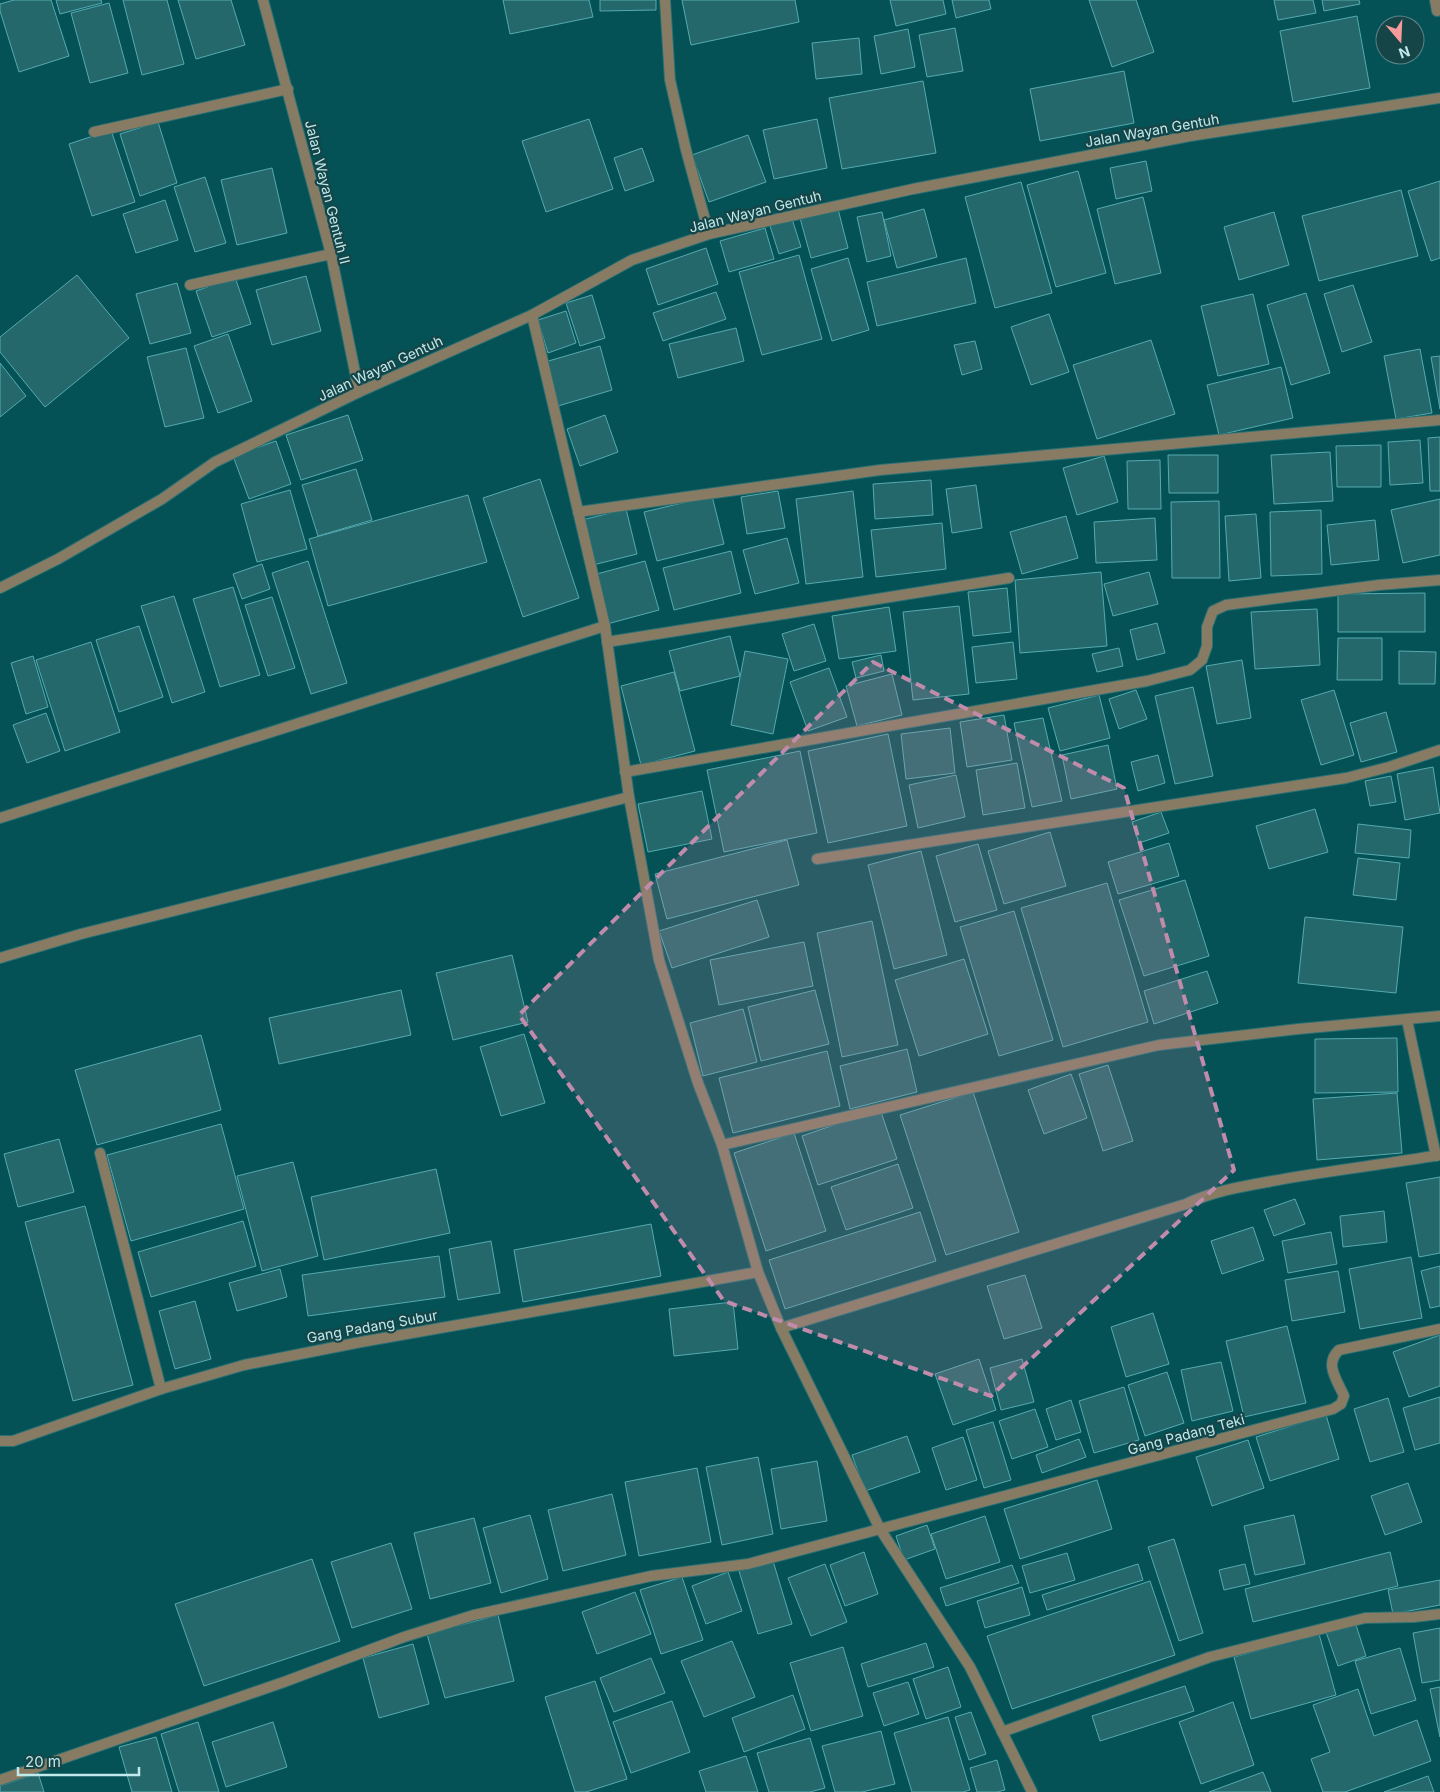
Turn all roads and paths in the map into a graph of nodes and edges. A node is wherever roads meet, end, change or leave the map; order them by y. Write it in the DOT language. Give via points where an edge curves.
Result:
graph roads {
  1 [pos="263,0"];
  2 [pos="665,0"];
  3 [pos="1435,0"];
  4 [pos="1437,11"];
  5 [pos="288,89"];
  6 [pos="1440,98"];
  7 [pos="94,132"];
  8 [pos="709,234"];
  9 [pos="331,254"];
  10 [pos="190,285"];
  11 [pos="532,315"];
  12 [pos="359,392"];
  13 [pos="1440,420"];
  14 [pos="578,512"];
  15 [pos="1009,578"];
  16 [pos="1440,580"];
  17 [pos="0,588"];
  18 [pos="605,626"];
  19 [pos="607,642"];
  20 [pos="1440,750"];
  21 [pos="625,772"];
  22 [pos="629,797"];
  23 [pos="0,818"];
  24 [pos="817,859"];
  25 [pos="0,958"];
  26 [pos="1440,1016"];
  27 [pos="1407,1020"];
  28 [pos="722,1145"];
  29 [pos="100,1153"];
  30 [pos="1438,1155"];
  31 [pos="758,1272"];
  32 [pos="781,1328"];
  33 [pos="1440,1329"];
  34 [pos="161,1389"];
  35 [pos="0,1441"];
  36 [pos="880,1530"];
  37 [pos="1440,1614"];
  38 [pos="1002,1732"];
  39 [pos="0,1780"];
  40 [pos="1032,1792"];
  1 -- 5 [label="street, Jalan Wayan Gentuh II"];
  2 -- 8 [label="street" via="670,80"];
  3 -- 4 [label="street"];
  5 -- 7 [label="street"];
  5 -- 9 [label="street, Jalan Wayan Gentuh II"];
  6 -- 8 [label="street, Jalan Wayan Gentuh" via="1190,136 913,189"];
  8 -- 11 [label="street, Jalan Wayan Gentuh" via="632,260"];
  9 -- 10 [label="street"];
  9 -- 12 [label="street, Jalan Wayan Gentuh II"];
  11 -- 12 [label="street, Jalan Wayan Gentuh"];
  11 -- 14 [label="street"];
  12 -- 17 [label="street, Jalan Wayan Gentuh" via="215,462 155,503"];
  13 -- 14 [label="street" via="880,470"];
  14 -- 18 [label="street"];
  15 -- 19 [label="street"];
  16 -- 21 [label="street" via="1226,605 1213,611 1202,660 1190,670 1147,681"];
  18 -- 19 [label="street"];
  18 -- 23 [label="street"];
  19 -- 21 [label="street"];
  20 -- 24 [label="street" via="1346,778"];
  21 -- 22 [label="street"];
  22 -- 25 [label="street" via="90,931"];
  22 -- 28 [label="street" via="659,960 698,1083"];
  26 -- 27 [label="street"];
  27 -- 28 [label="street" via="1160,1045"];
  27 -- 30 [label="street"];
  28 -- 31 [label="street"];
  29 -- 34 [label="street"];
  30 -- 32 [label="street" via="1306,1175 1201,1196 1186,1204"];
  31 -- 32 [label="street"];
  31 -- 34 [label="street, Gang Padang Subur" via="361,1342 254,1363"];
  32 -- 36 [label="street"];
  33 -- 36 [label="street, Gang Padang Teki" via="1339,1350 1331,1365 1344,1396 1341,1404 1333,1409"];
  34 -- 35 [label="street, Gang Padang Subur" via="13,1441"];
  36 -- 38 [label="street" via="970,1667"];
  36 -- 39 [label="street" via="748,1564 651,1576 474,1615 394,1640 275,1685"];
  37 -- 38 [label="street" via="1365,1618 1210,1657"];
  38 -- 40 [label="street"];
}
